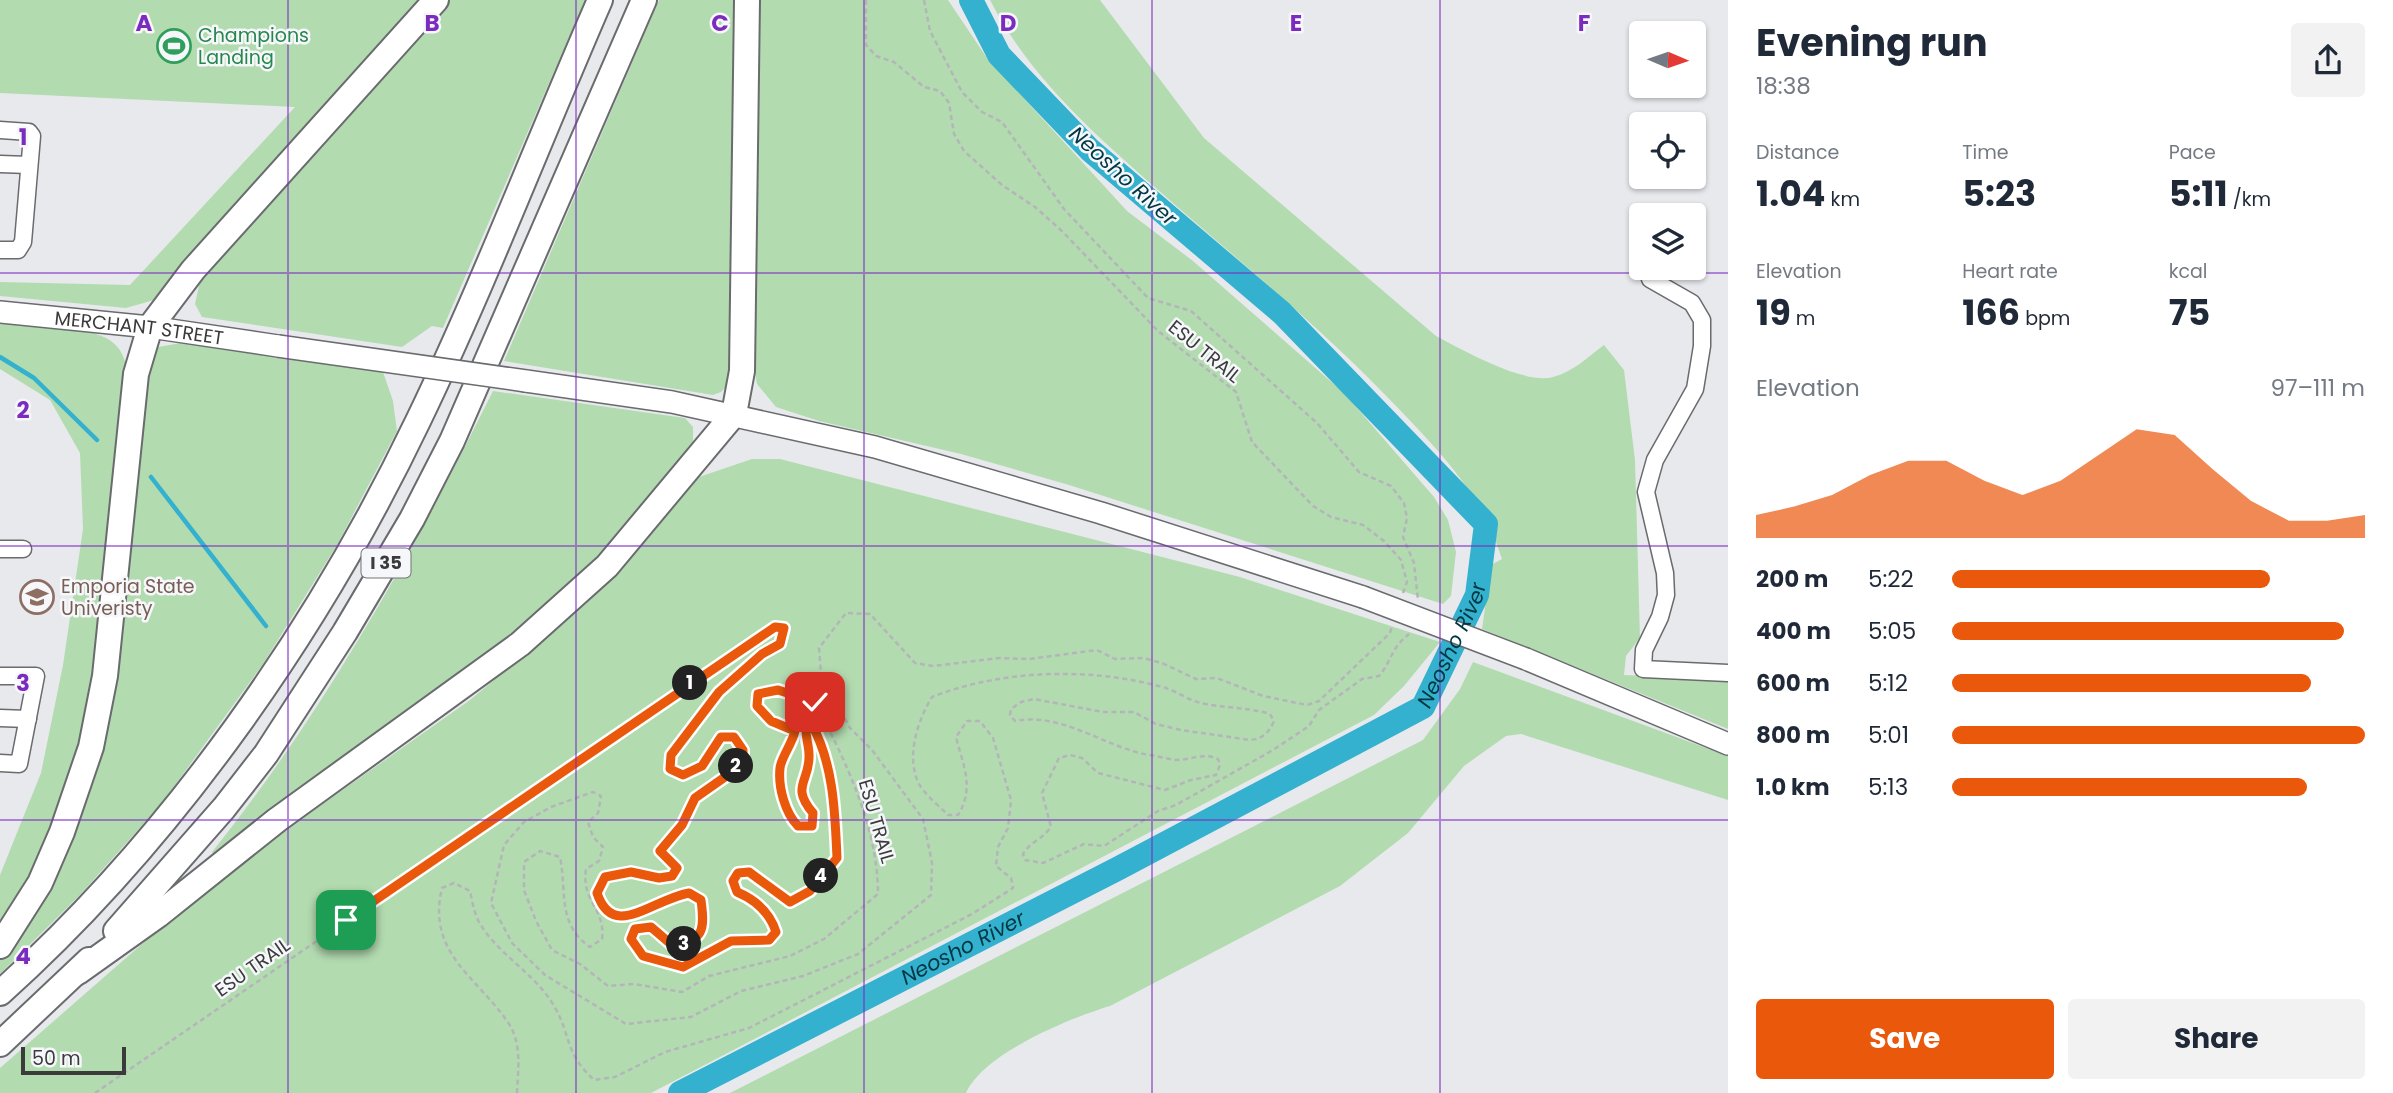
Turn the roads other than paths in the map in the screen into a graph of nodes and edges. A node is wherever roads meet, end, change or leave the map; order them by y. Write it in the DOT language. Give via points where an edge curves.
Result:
graph roads {
  1 [pos="436,0"];
  2 [pos="600,0"];
  3 [pos="644,0"];
  4 [pos="747,0"];
  5 [pos="0,130"];
  6 [pos="0,164"];
  7 [pos="29,166"];
  8 [pos="0,250"];
  9 [pos="1652,280"];
  10 [pos="0,312"];
  11 [pos="150,327"];
  12 [pos="734,414"];
  13 [pos="0,549"];
  14 [pos="23,549"];
  15 [pos="1728,673"];
  16 [pos="0,676"];
  17 [pos="0,718"];
  18 [pos="28,719"];
  19 [pos="1728,744"];
  20 [pos="0,763"];
  21 [pos="0,946"];
  22 [pos="78,972"];
  23 [pos="0,993"];
  24 [pos="0,1044"];
  1 -- 11 [label="highway" via="193,270"];
  2 -- 23 [label="highway, I 35" via="418,421 349,552 277,672 174,808"];
  3 -- 22 [label="highway, I 35" via="452,441 412,519 266,754 149,896"];
  4 -- 12 [label="highway" via="742,371"];
  5 -- 7 [label="street" via="29,132"];
  6 -- 7 [label="street"];
  7 -- 8 [label="street" via="23,242 18,250"];
  9 -- 15 [label="street" via="1692,303 1702,320 1702,346 1695,389 1655,460 1646,492 1666,595 1644,650 1643,669"];
  10 -- 11 [label="main road, MERCHANT STREET"];
  11 -- 12 [label="main road, MERCHANT STREET, bridge"];
  11 -- 21 [label="highway" via="136,374 105,676 91,747 40,883"];
  12 -- 19 [label="main road, MERCHANT STREET, bridge" via="874,447 1101,513 1363,597 1527,659"];
  12 -- 22 [label="highway" via="607,566 520,644"];
  13 -- 14 [label="street"];
  16 -- 18 [label="street" via="36,676"];
  17 -- 18 [label="street"];
  18 -- 20 [label="street" via="19,764"];
  22 -- 24 [label="highway, I 35"];
}
